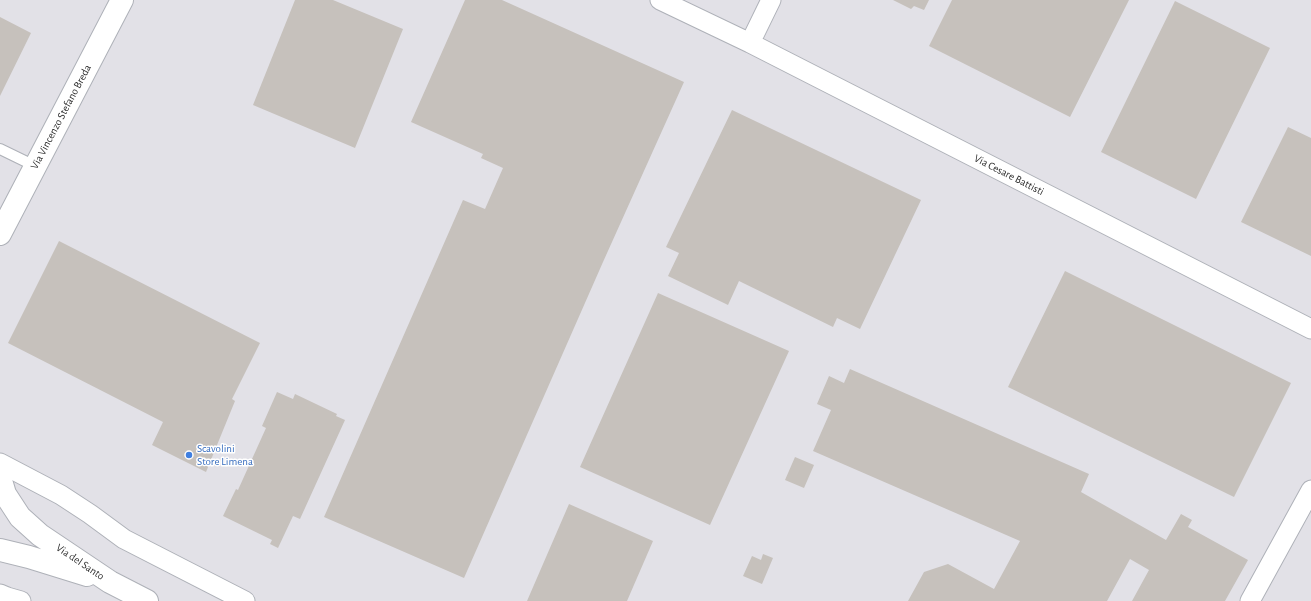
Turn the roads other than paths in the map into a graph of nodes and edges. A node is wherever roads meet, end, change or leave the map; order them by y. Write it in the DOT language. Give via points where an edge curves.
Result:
graph roads {
  1 [pos="122,0"];
  2 [pos="660,0"];
  3 [pos="771,0"];
  4 [pos="750,43"];
  5 [pos="0,149"];
  6 [pos="35,166"];
  7 [pos="0,234"];
  8 [pos="1311,329"];
  9 [pos="0,463"];
  10 [pos="3,486"];
  11 [pos="1311,490"];
  12 [pos="0,520"];
  13 [pos="0,550"];
  14 [pos="110,582"];
  15 [pos="0,594"];
  16 [pos="21,601"];
  17 [pos="147,601"];
  18 [pos="245,601"];
  19 [pos="1250,601"];
  1 -- 6 [label="street, Via Vincenzo Stefano Breda"];
  2 -- 4 [label="street, Via Cesare Battisti"];
  3 -- 4 [label="street"];
  4 -- 8 [label="street, Via Cesare Battisti"];
  5 -- 6 [label="lane"];
  6 -- 7 [label="street, Via Vincenzo Stefano Breda"];
  9 -- 18 [label="street" via="61,495 124,539"];
  10 -- 12 [label="street, Via del Santo" via="5,510"];
  10 -- 14 [label="street, Via del Santo" via="20,517 40,535"];
  11 -- 19 [label="street"];
  13 -- 14 [label="street, Via del Santo"];
  14 -- 17 [label="street"];
  15 -- 16 [label="street"];
}
